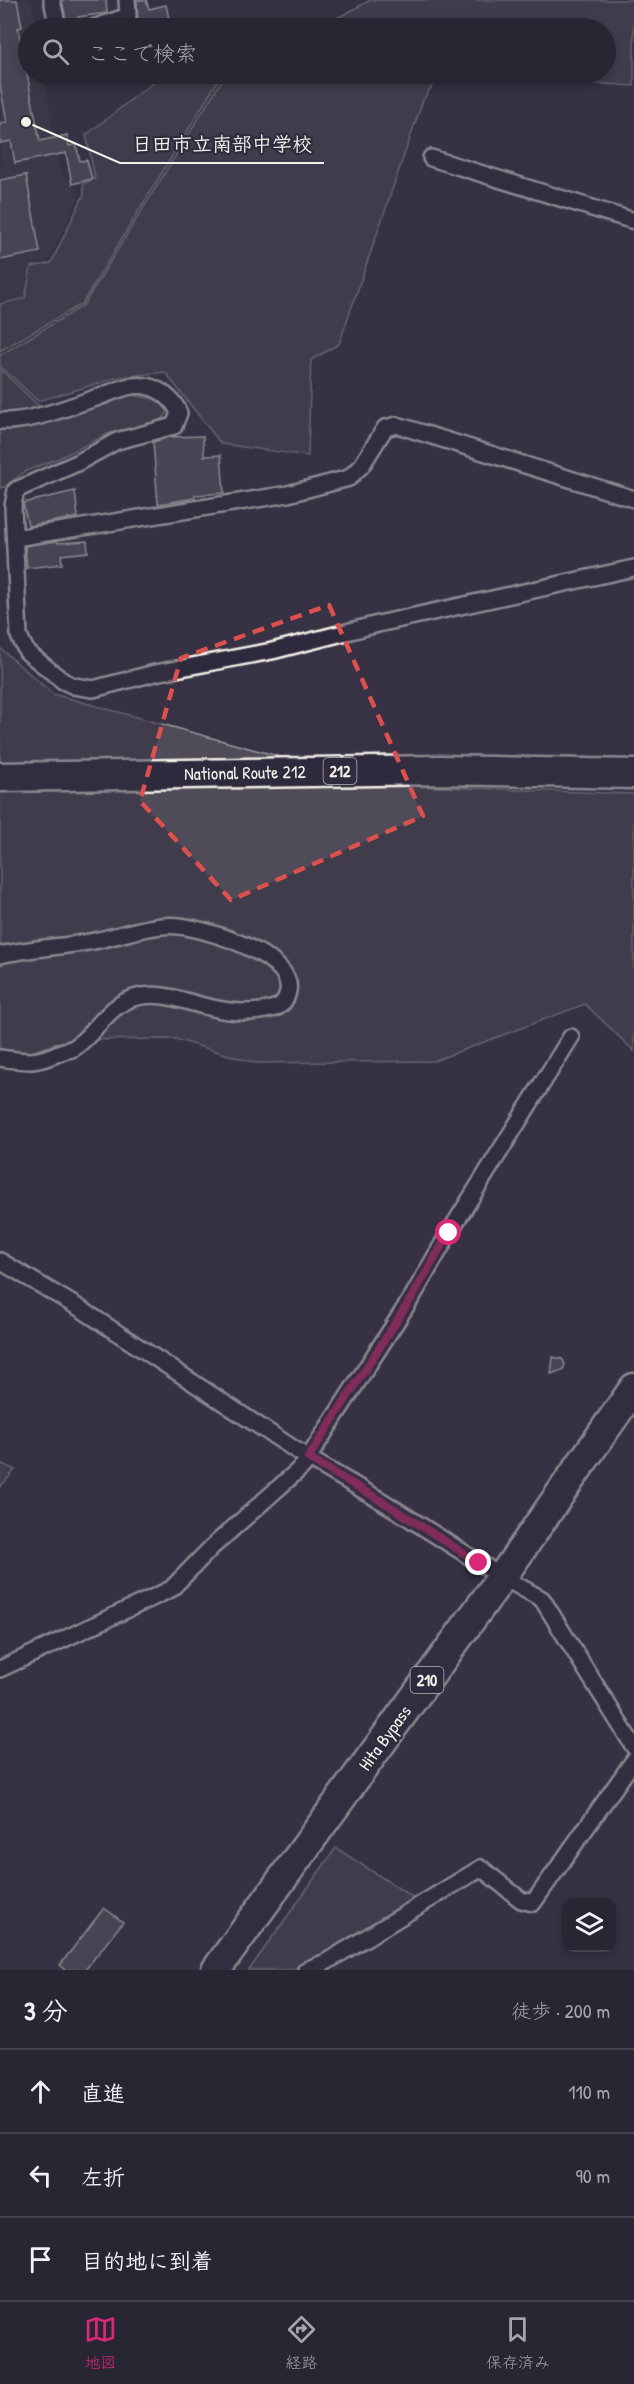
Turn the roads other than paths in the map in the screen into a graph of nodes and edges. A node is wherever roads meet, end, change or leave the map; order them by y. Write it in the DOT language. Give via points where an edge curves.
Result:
graph roads {
  1 [pos="52,0"];
  2 [pos="127,0"];
  3 [pos="56,18"];
  4 [pos="122,18"];
  5 [pos="431,158"];
  6 [pos="634,221"];
  7 [pos="0,421"];
  8 [pos="634,499"];
  9 [pos="15,538"];
  10 [pos="634,568"];
  11 [pos="634,774"];
  12 [pos="0,777"];
  13 [pos="0,955"];
  14 [pos="571,1037"];
  15 [pos="0,1058"];
  16 [pos="2,1260"];
  17 [pos="634,1388"];
  18 [pos="308,1458"];
  19 [pos="502,1577"];
  20 [pos="0,1669"];
  21 [pos="634,1747"];
  22 [pos="634,1760"];
  23 [pos="216,1970"];
  24 [pos="306,1970"];
  1 -- 3 [label="street"];
  2 -- 4 [label="street" via="128,16"];
  5 -- 6 [label="street"];
  7 -- 9 [label="street" via="42,416 137,386 165,395 176,403 179,413 174,426 117,441 16,490"];
  8 -- 9 [label="street" via="397,425 386,428 349,478 288,494"];
  9 -- 10 [label="street" via="19,636 27,652 63,681 93,689"];
  11 -- 12 [label="highway, National Route 212 / 212" via="440,770"];
  13 -- 15 [label="street" via="178,926 217,933 256,951 278,965 290,988 286,999 273,1009 238,1012 162,995 136,997 109,1012 74,1048 30,1062"];
  14 -- 18 [label="street" via="414,1294"];
  16 -- 18 [label="street"];
  17 -- 19 [label="highway, Hita Bypass / 210"];
  18 -- 19 [label="street"];
  18 -- 20 [label="street" via="171,1589"];
  19 -- 21 [label="street" via="542,1599"];
  19 -- 23 [label="highway, Hita Bypass / 210"];
  22 -- 24 [label="street" via="533,1903 521,1900 481,1868 326,1962"];
}
